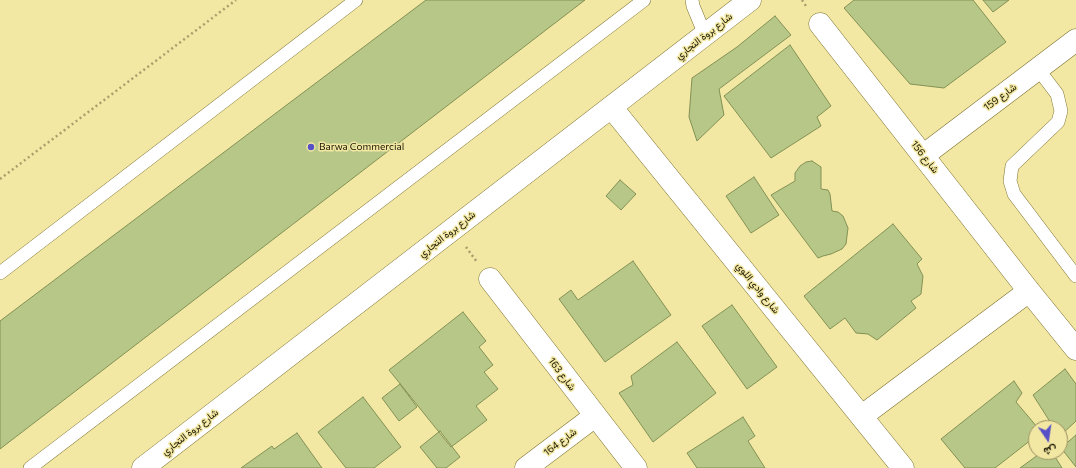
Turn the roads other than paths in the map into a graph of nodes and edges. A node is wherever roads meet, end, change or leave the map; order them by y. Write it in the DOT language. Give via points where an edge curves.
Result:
graph roads {
  1 [pos="356,0"];
  2 [pos="644,0"];
  3 [pos="692,0"];
  4 [pos="750,0"];
  5 [pos="820,24"];
  6 [pos="704,35"];
  7 [pos="1076,40"];
  8 [pos="1038,69"];
  9 [pos="612,108"];
  10 [pos="924,155"];
  11 [pos="0,272"];
  12 [pos="1076,276"];
  13 [pos="490,279"];
  14 [pos="1029,291"];
  15 [pos="1076,349"];
  16 [pos="595,416"];
  17 [pos="862,416"];
  18 [pos="30,468"];
  19 [pos="143,468"];
  20 [pos="526,468"];
  21 [pos="636,468"];
  22 [pos="903,468"];
  1 -- 11 [label="lane"];
  2 -- 18 [label="lane"];
  3 -- 6 [label="lane"];
  4 -- 6 [label="street, شارع بروة التجاري"];
  5 -- 10 [label="street, شارع 156"];
  6 -- 9 [label="street, شارع بروة التجاري"];
  7 -- 8 [label="street, شارع 159"];
  8 -- 10 [label="street, شارع 159"];
  8 -- 12 [label="lane" via="1057,94 1061,111 1058,122 1012,166 1010,181 1014,194"];
  9 -- 17 [label="street, شارع وادي اللوي"];
  9 -- 19 [label="street, شارع بروة التجاري"];
  10 -- 14 [label="street, شارع 156"];
  13 -- 16 [label="street, شارع 163"];
  14 -- 15 [label="street, شارع 156"];
  14 -- 17 [label="street"];
  16 -- 20 [label="street, شارع 164"];
  16 -- 21 [label="street, شارع 163"];
  17 -- 22 [label="street, شارع وادي اللوي"];
}
